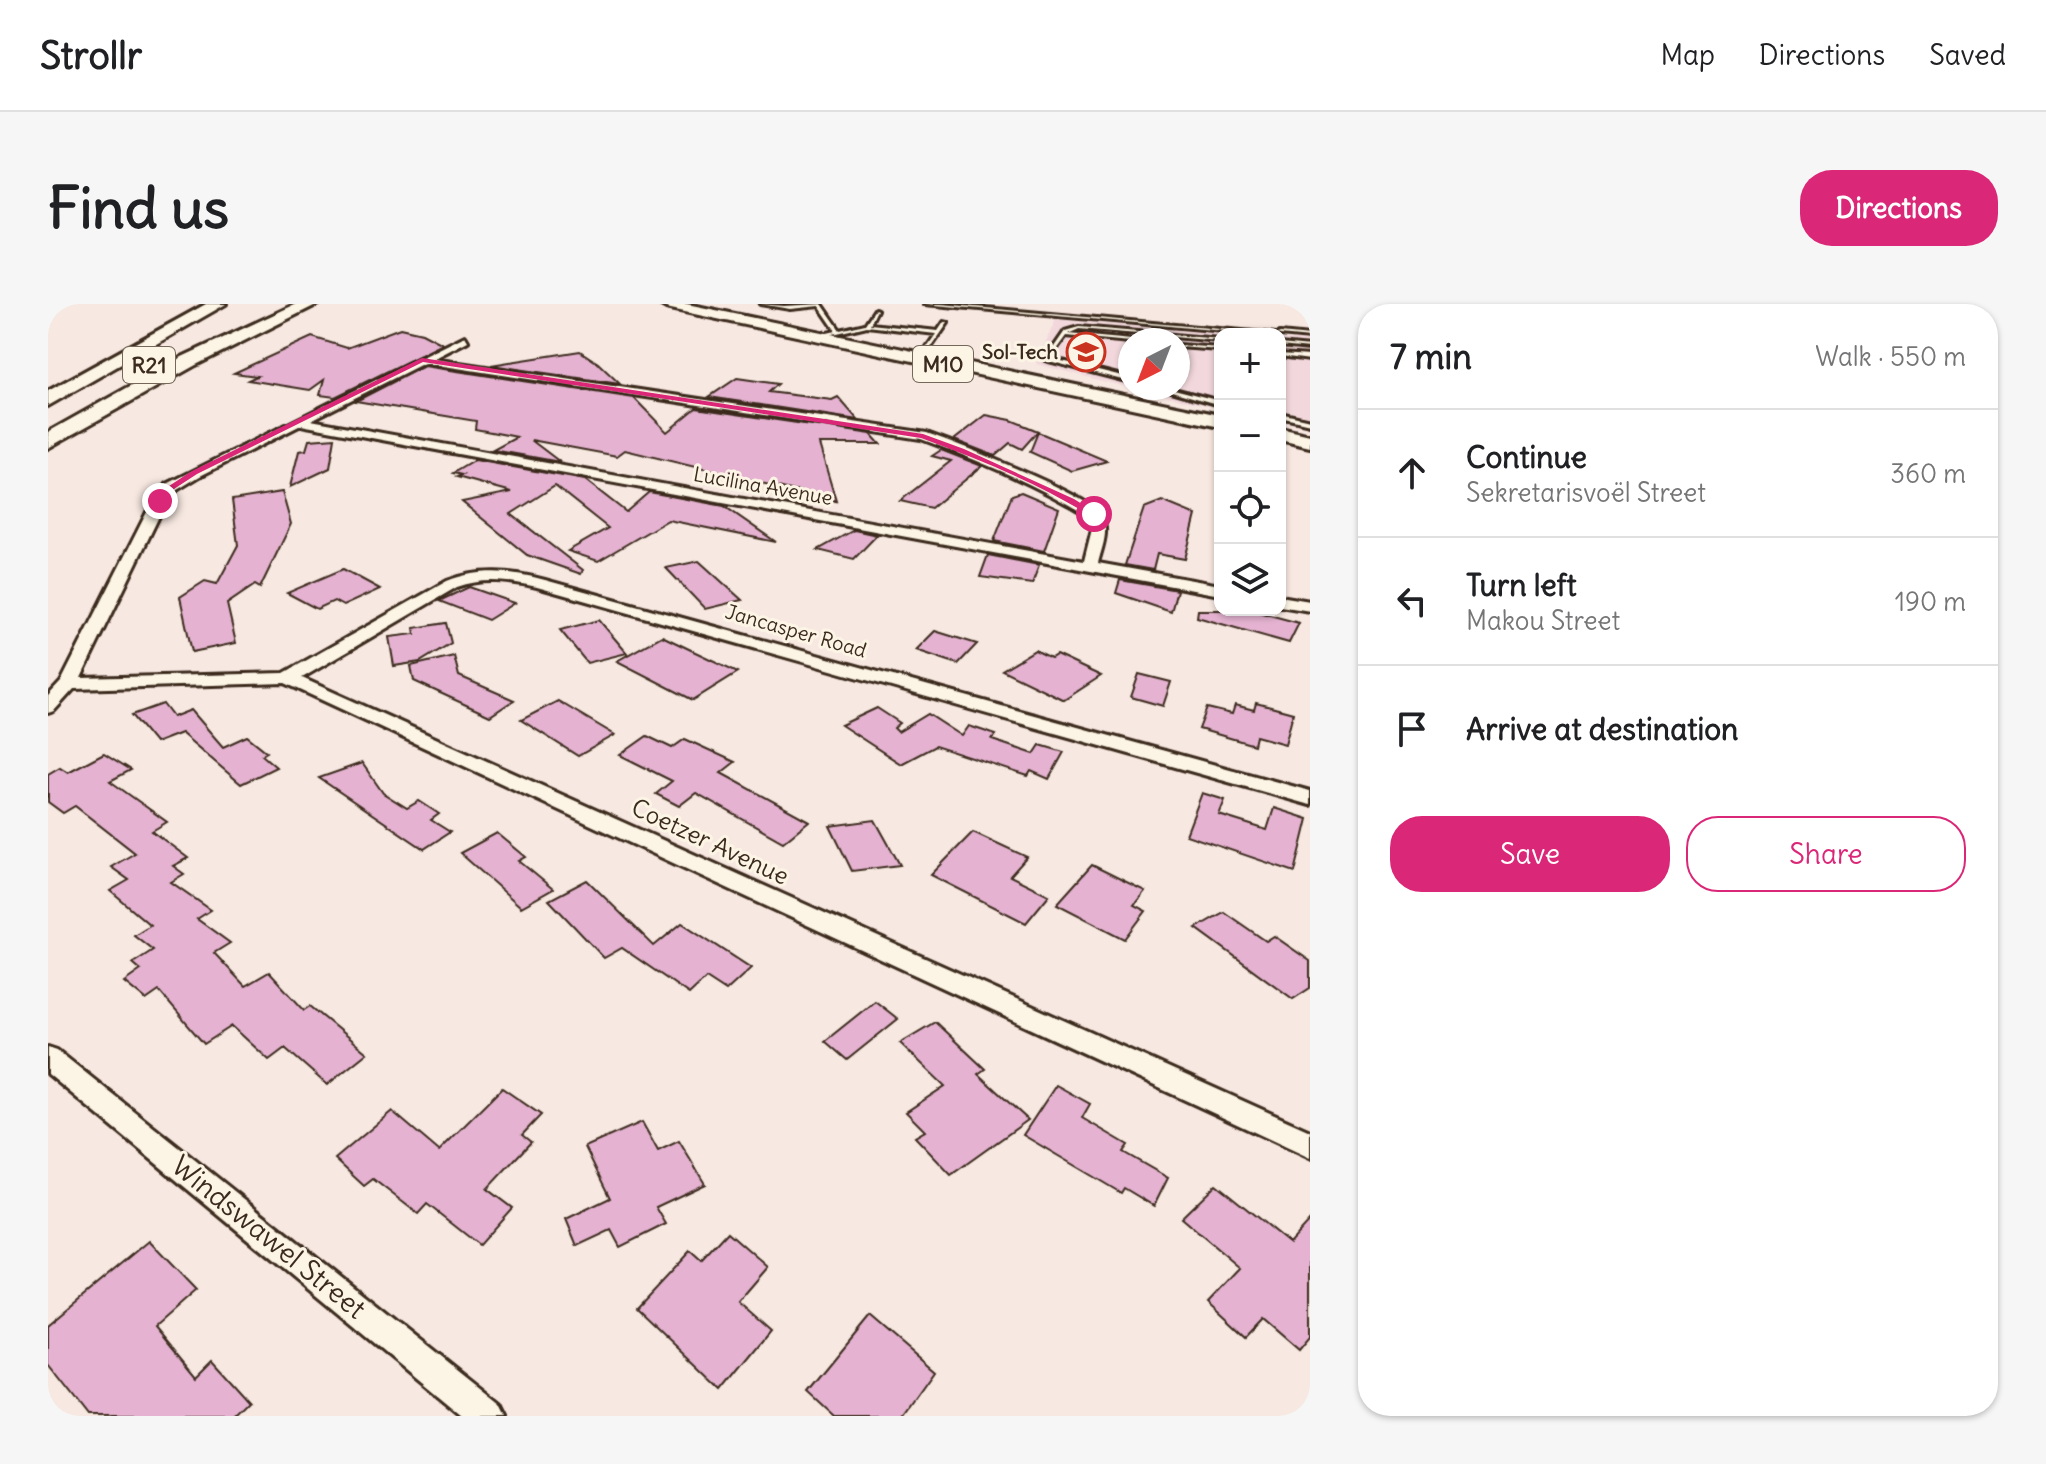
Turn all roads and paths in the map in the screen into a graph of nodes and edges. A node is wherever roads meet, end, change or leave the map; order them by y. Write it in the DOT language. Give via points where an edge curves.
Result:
graph roads {
  1 [pos="218,304"];
  2 [pos="271,304"];
  3 [pos="310,304"];
  4 [pos="666,304"];
  5 [pos="762,304"];
  6 [pos="926,304"];
  7 [pos="875,310"];
  8 [pos="237,312"];
  9 [pos="151,321"];
  10 [pos="946,323"];
  11 [pos="867,325"];
  12 [pos="1214,329"];
  13 [pos="838,331"];
  14 [pos="939,333"];
  15 [pos="1067,335"];
  16 [pos="1286,335"];
  17 [pos="816,337"];
  18 [pos="1310,337"];
  19 [pos="465,339"];
  20 [pos="1214,339"];
  21 [pos="1118,340"];
  22 [pos="1286,346"];
  23 [pos="1190,347"];
  24 [pos="1310,348"];
  25 [pos="1214,349"];
  26 [pos="1286,356"];
  27 [pos="1310,358"];
  28 [pos="422,360"];
  29 [pos="921,360"];
  30 [pos="1118,377"];
  31 [pos="48,391"];
  32 [pos="1190,395"];
  33 [pos="48,400"];
  34 [pos="1214,401"];
  35 [pos="1286,416"];
  36 [pos="1214,420"];
  37 [pos="299,421"];
  38 [pos="1310,422"];
  39 [pos="48,426"];
  40 [pos="1286,435"];
  41 [pos="48,439"];
  42 [pos="1310,441"];
  43 [pos="1090,566"];
  44 [pos="1214,589"];
  45 [pos="1286,602"];
  46 [pos="1310,606"];
  47 [pos="288,678"];
  48 [pos="69,684"];
  49 [pos="48,707"];
  50 [pos="1310,798"];
  51 [pos="48,1058"];
  52 [pos="1310,1145"];
  53 [pos="489,1416"];
  1 -- 33 [label="highway, R21"];
  2 -- 41 [label="highway"];
  3 -- 41 [label="highway" via="189,361"];
  4 -- 17 [label="main road, M10"];
  5 -- 13 [label="lane" via="823,307"];
  6 -- 12 [label="lane"];
  7 -- 11 [label="lane"];
  8 -- 39 [label="highway, R21"];
  9 -- 31 [label="highway"];
  10 -- 14 [label="lane"];
  11 -- 13 [label="lane"];
  11 -- 14 [label="lane"];
  13 -- 17 [label="lane"];
  14 -- 29 [label="lane"];
  15 -- 20 [label="lane" via="1079,328"];
  15 -- 21 [label="lane"];
  15 -- 30 [label="lane" via="1047,359"];
  16 -- 18 [label="lane"];
  17 -- 29 [label="main road, M10"];
  19 -- 28 [label="street"];
  22 -- 24 [label="lane"];
  23 -- 25 [label="lane"];
  26 -- 27 [label="lane"];
  28 -- 37 [label="street"];
  28 -- 43 [label="street" via="933,439 1094,514 1099,529"];
  29 -- 36 [label="main road, M10"];
  32 -- 34 [label="lane"];
  35 -- 38 [label="lane"];
  37 -- 43 [label="street, Lucilina Avenue"];
  37 -- 48 [label="street" via="166,493"];
  40 -- 42 [label="main road"];
  43 -- 44 [label="street, Lucilina Avenue"];
  45 -- 46 [label="street"];
  47 -- 48 [label="street, Coetzer Avenue"];
  47 -- 50 [label="street, Jancasper Road" via="452,584 498,575"];
  47 -- 52 [label="street, Coetzer Avenue"];
  48 -- 49 [label="street"];
  51 -- 53 [label="street, Windswawel Street"];
}
